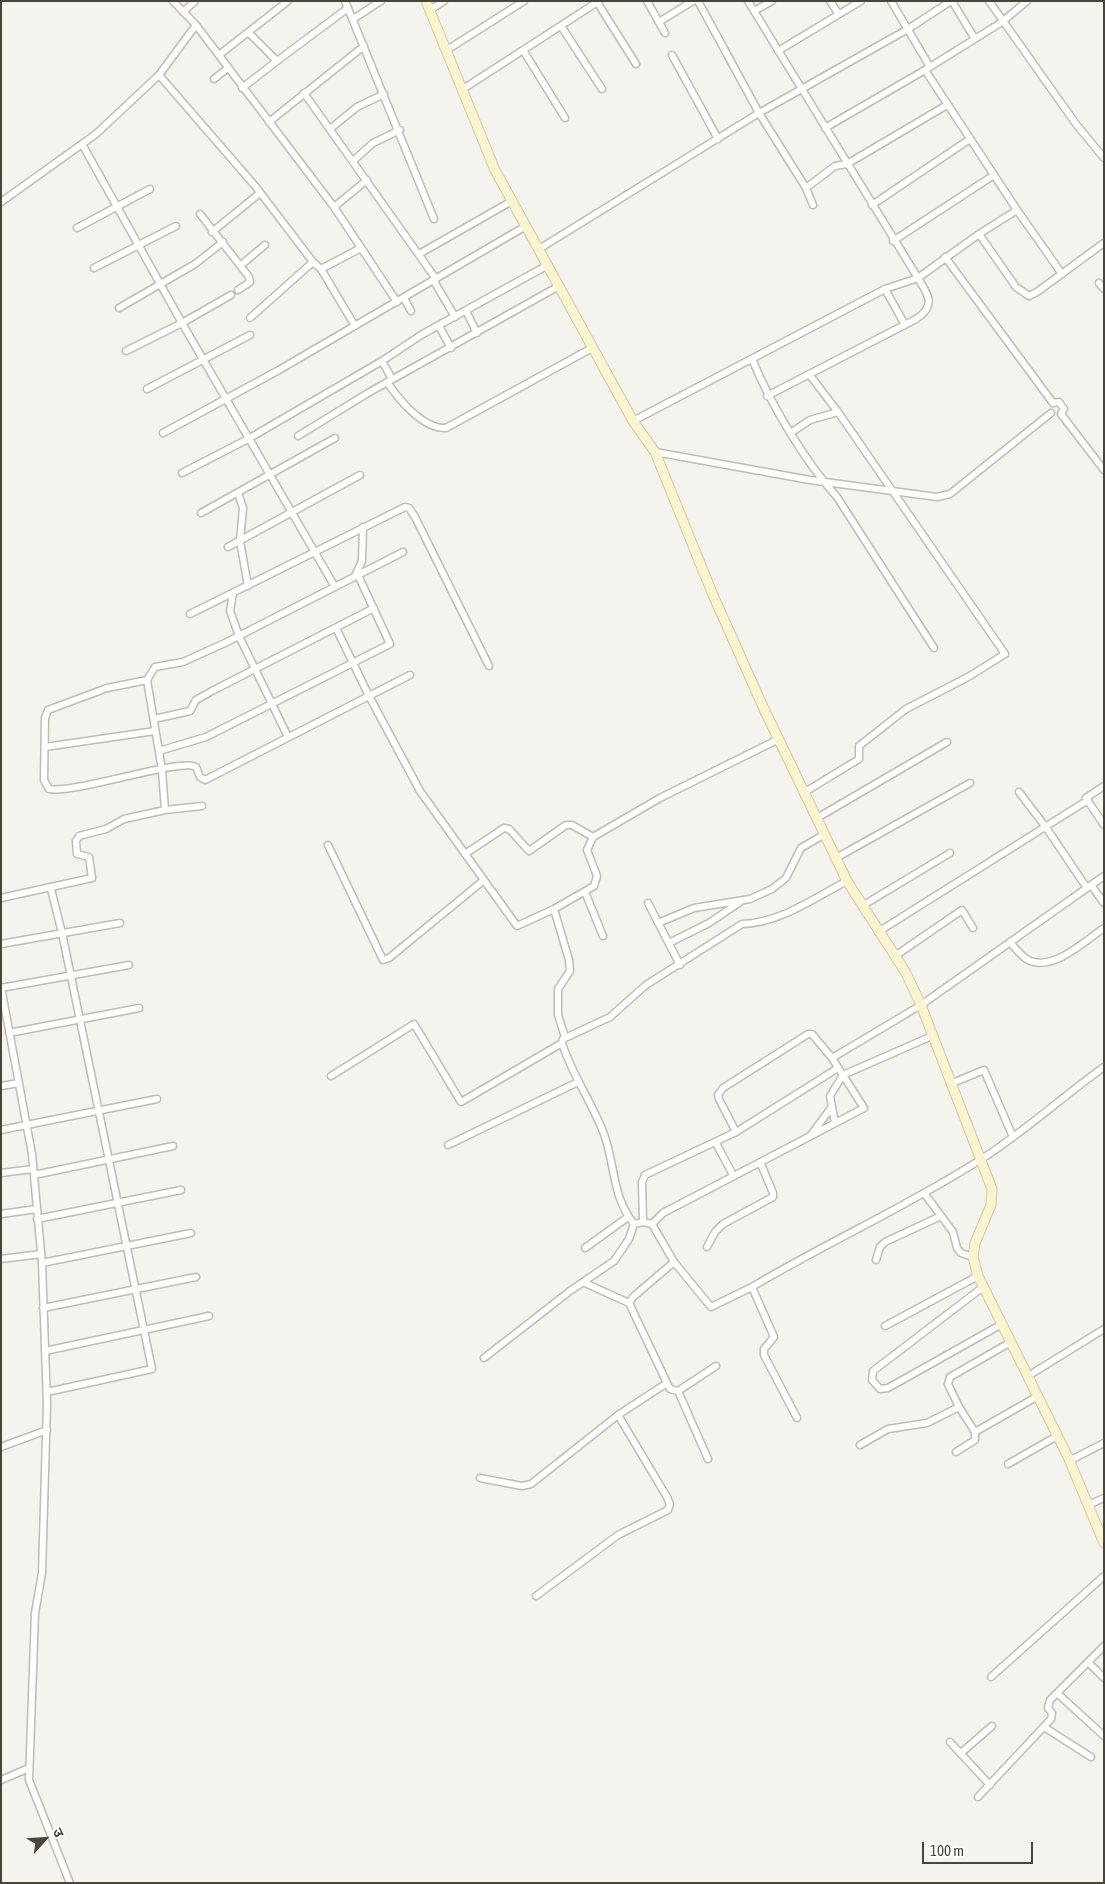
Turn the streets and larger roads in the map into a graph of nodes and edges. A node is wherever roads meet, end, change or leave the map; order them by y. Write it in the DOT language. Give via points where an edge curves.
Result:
graph roads {
  1 [pos="173,1"];
  2 [pos="194,1"];
  3 [pos="288,1"];
  4 [pos="346,1"];
  5 [pos="381,1"];
  6 [pos="444,1"];
  7 [pos="524,1"];
  8 [pos="646,1"];
  9 [pos="694,1"];
  10 [pos="698,1"];
  11 [pos="748,1"];
  12 [pos="772,1"];
  13 [pos="830,1"];
  14 [pos="861,1"];
  15 [pos="892,1"];
  16 [pos="951,1"];
  17 [pos="989,1"];
  18 [pos="1027,1"];
  19 [pos="598,2"];
  20 [pos="939,5"];
  21 [pos="428,6"];
  22 [pos="348,8"];
  23 [pos="183,12"];
  24 [pos="754,12"];
  25 [pos="838,13"];
  26 [pos="353,19"];
  27 [pos="659,22"];
  28 [pos="1002,22"];
  29 [pos="196,25"];
  30 [pos="561,26"];
  31 [pos="908,29"];
  32 [pos="248,32"];
  33 [pos="665,33"];
  34 [pos="975,39"];
  35 [pos="364,46"];
  36 [pos="447,50"];
  37 [pos="523,50"];
  38 [pos="778,51"];
  39 [pos="219,55"];
  40 [pos="672,55"];
  41 [pos="277,61"];
  42 [pos="636,64"];
  43 [pos="228,68"];
  44 [pos="927,68"];
  45 [pos="159,75"];
  46 [pos="214,79"];
  47 [pos="242,88"];
  48 [pos="463,89"];
  49 [pos="602,89"];
  50 [pos="802,90"];
  51 [pos="304,93"];
  52 [pos="384,94"];
  53 [pos="947,105"];
  54 [pos="759,113"];
  55 [pos="565,118"];
  56 [pos="269,122"];
  57 [pos="826,128"];
  58 [pos="330,129"];
  59 [pos="400,130"];
  60 [pos="718,139"];
  61 [pos="970,139"];
  62 [pos="82,144"];
  63 [pos="1104,158"];
  64 [pos="353,161"];
  65 [pos="847,164"];
  66 [pos="994,175"];
  67 [pos="367,180"];
  68 [pos="806,188"];
  69 [pos="150,189"];
  70 [pos="260,193"];
  71 [pos="512,201"];
  72 [pos="1,202"];
  73 [pos="813,205"];
  74 [pos="872,205"];
  75 [pos="117,207"];
  76 [pos="334,207"];
  77 [pos="1017,210"];
  78 [pos="200,214"];
  79 [pos="434,218"];
  80 [pos="176,226"];
  81 [pos="526,226"];
  82 [pos="76,228"];
  83 [pos="212,232"];
  84 [pos="979,234"];
  85 [pos="893,241"];
  86 [pos="223,242"];
  87 [pos="1104,244"];
  88 [pos="138,245"];
  89 [pos="265,245"];
  90 [pos="361,248"];
  91 [pos="539,249"];
  92 [pos="419,254"];
  93 [pos="945,257"];
  94 [pos="313,262"];
  95 [pos="241,265"];
  96 [pos="548,265"];
  97 [pos="94,268"];
  98 [pos="321,269"];
  99 [pos="1062,274"];
  100 [pos="918,278"];
  101 [pos="435,280"];
  102 [pos="1099,283"];
  103 [pos="160,284"];
  104 [pos="559,286"];
  105 [pos="885,289"];
  106 [pos="1104,289"];
  107 [pos="238,290"];
  108 [pos="231,295"];
  109 [pos="404,298"];
  110 [pos="396,302"];
  111 [pos="119,308"];
  112 [pos="412,311"];
  113 [pos="466,311"];
  114 [pos="455,317"];
  115 [pos="250,318"];
  116 [pos="182,323"];
  117 [pos="904,325"];
  118 [pos="355,326"];
  119 [pos="439,326"];
  120 [pos="477,333"];
  121 [pos="250,335"];
  122 [pos="451,348"];
  123 [pos="592,348"];
  124 [pos="126,351"];
  125 [pos="752,359"];
  126 [pos="203,360"];
  127 [pos="382,361"];
  128 [pos="809,374"];
  129 [pos="390,381"];
  130 [pos="147,389"];
  131 [pos="768,396"];
  132 [pos="225,399"];
  133 [pos="1053,403"];
  134 [pos="838,412"];
  135 [pos="1051,413"];
  136 [pos="1061,414"];
  137 [pos="633,421"];
  138 [pos="792,432"];
  139 [pos="163,433"];
  140 [pos="298,436"];
  141 [pos="335,438"];
  142 [pos="248,439"];
  143 [pos="655,452"];
  144 [pos="1104,470"];
  145 [pos="182,473"];
  146 [pos="360,475"];
  147 [pos="269,476"];
  148 [pos="823,481"];
  149 [pos="892,491"];
  150 [pos="238,493"];
  151 [pos="201,513"];
  152 [pos="291,514"];
  153 [pos="363,527"];
  154 [pos="240,542"];
  155 [pos="228,547"];
  156 [pos="403,552"];
  157 [pos="315,553"];
  158 [pos="356,576"];
  159 [pos="248,586"];
  160 [pos="335,587"];
  161 [pos="233,593"];
  162 [pos="374,608"];
  163 [pos="190,614"];
  164 [pos="336,628"];
  165 [pos="238,636"];
  166 [pos="934,648"];
  167 [pos="352,663"];
  168 [pos="489,666"];
  169 [pos="255,670"];
  170 [pos="410,676"];
  171 [pos="147,680"];
  172 [pos="369,696"];
  173 [pos="272,704"];
  174 [pos="154,719"];
  175 [pos="155,730"];
  176 [pos="288,737"];
  177 [pos="778,739"];
  178 [pos="947,742"];
  179 [pos="46,747"];
  180 [pos="159,751"];
  181 [pos="162,770"];
  182 [pos="970,784"];
  183 [pos="1104,786"];
  184 [pos="805,792"];
  185 [pos="1019,792"];
  186 [pos="1088,800"];
  187 [pos="202,806"];
  188 [pos="165,810"];
  189 [pos="817,818"];
  190 [pos="1103,821"];
  191 [pos="1045,826"];
  192 [pos="825,834"];
  193 [pos="593,836"];
  194 [pos="328,845"];
  195 [pos="950,853"];
  196 [pos="465,854"];
  197 [pos="836,858"];
  198 [pos="1104,876"];
  199 [pos="484,880"];
  200 [pos="847,881"];
  201 [pos="1089,887"];
  202 [pos="51,889"];
  203 [pos="586,892"];
  204 [pos="1,898"];
  205 [pos="741,901"];
  206 [pos="648,903"];
  207 [pos="1104,904"];
  208 [pos="862,906"];
  209 [pos="554,909"];
  210 [pos="120,923"];
  211 [pos="658,923"];
  212 [pos="973,928"];
  213 [pos="1104,928"];
  214 [pos="878,932"];
  215 [pos="62,933"];
  216 [pos="602,936"];
  217 [pos="1010,942"];
  218 [pos="1,944"];
  219 [pos="669,944"];
  220 [pos="895,956"];
  221 [pos="130,965"];
  222 [pos="680,965"];
  223 [pos="71,976"];
  224 [pos="1,987"];
  225 [pos="921,1005"];
  226 [pos="139,1008"];
  227 [pos="80,1019"];
  228 [pos="10,1033"];
  229 [pos="932,1036"];
  230 [pos="563,1040"];
  231 [pos="832,1058"];
  232 [pos="1104,1067"];
  233 [pos="838,1068"];
  234 [pos="843,1075"];
  235 [pos="331,1076"];
  236 [pos="578,1082"];
  237 [pos="19,1084"];
  238 [pos="950,1084"];
  239 [pos="1,1086"];
  240 [pos="157,1099"];
  241 [pos="831,1108"];
  242 [pos="99,1110"];
  243 [pos="835,1123"];
  244 [pos="26,1126"];
  245 [pos="1,1130"];
  246 [pos="736,1132"];
  247 [pos="809,1137"];
  248 [pos="1013,1137"];
  249 [pos="716,1143"];
  250 [pos="448,1145"];
  251 [pos="173,1146"];
  252 [pos="110,1159"];
  253 [pos="980,1160"];
  254 [pos="761,1164"];
  255 [pos="1,1172"];
  256 [pos="33,1172"];
  257 [pos="734,1175"];
  258 [pos="181,1190"];
  259 [pos="924,1192"];
  260 [pos="119,1203"];
  261 [pos="36,1209"];
  262 [pos="1,1214"];
  263 [pos="941,1216"];
  264 [pos="628,1217"];
  265 [pos="37,1219"];
  266 [pos="643,1222"];
  267 [pos="634,1224"];
  268 [pos="652,1224"];
  269 [pos="190,1233"];
  270 [pos="128,1246"];
  271 [pos="707,1247"];
  272 [pos="585,1248"];
  273 [pos="41,1254"];
  274 [pos="973,1257"];
  275 [pos="1,1260"];
  276 [pos="876,1260"];
  277 [pos="674,1262"];
  278 [pos="42,1263"];
  279 [pos="978,1276"];
  280 [pos="196,1277"];
  281 [pos="585,1283"];
  282 [pos="983,1287"];
  283 [pos="752,1288"];
  284 [pos="137,1289"];
  285 [pos="629,1303"];
  286 [pos="43,1308"];
  287 [pos="209,1316"];
  288 [pos="1002,1324"];
  289 [pos="884,1326"];
  290 [pos="144,1329"];
  291 [pos="1104,1329"];
  292 [pos="1010,1342"];
  293 [pos="45,1351"];
  294 [pos="484,1358"];
  295 [pos="716,1366"];
  296 [pos="1028,1376"];
  297 [pos="667,1383"];
  298 [pos="678,1391"];
  299 [pos="47,1392"];
  300 [pos="1038,1396"];
  301 [pos="959,1407"];
  302 [pos="618,1415"];
  303 [pos="797,1418"];
  304 [pos="47,1430"];
  305 [pos="974,1432"];
  306 [pos="1057,1436"];
  307 [pos="1104,1443"];
  308 [pos="860,1445"];
  309 [pos="1,1447"];
  310 [pos="956,1452"];
  311 [pos="708,1459"];
  312 [pos="1069,1460"];
  313 [pos="1008,1464"];
  314 [pos="480,1478"];
  315 [pos="1104,1498"];
  316 [pos="1088,1505"];
  317 [pos="1101,1530"];
  318 [pos="1104,1544"];
  319 [pos="1104,1576"];
  320 [pos="536,1596"];
  321 [pos="1104,1646"];
  322 [pos="1088,1662"];
  323 [pos="991,1677"];
  324 [pos="1104,1678"];
  325 [pos="1057,1693"];
  326 [pos="992,1726"];
  327 [pos="1044,1727"];
  328 [pos="1104,1736"];
  329 [pos="950,1742"];
  330 [pos="961,1753"];
  331 [pos="1090,1757"];
  332 [pos="28,1768"];
  333 [pos="1,1780"];
  334 [pos="990,1785"];
  335 [pos="978,1797"];
  336 [pos="70,1883"];
  1 -- 23 [label="street"];
  2 -- 23 [label="street"];
  3 -- 32 [label="street"];
  4 -- 22 [label="street"];
  5 -- 26 [label="street"];
  6 -- 21 [label="street"];
  7 -- 36 [label="street"];
  8 -- 27 [label="street"];
  9 -- 27 [label="street"];
  10 -- 54 [label="street"];
  11 -- 24 [label="street"];
  12 -- 24 [label="street"];
  13 -- 25 [label="street"];
  14 -- 25 [label="street"];
  15 -- 31 [label="street"];
  16 -- 20 [label="street"];
  16 -- 34 [label="street"];
  17 -- 28 [label="street"];
  18 -- 28 [label="street"];
  19 -- 30 [label="street"];
  19 -- 42 [label="street"];
  20 -- 31 [label="street"];
  21 -- 36 [label="street"];
  22 -- 26 [label="street"];
  22 -- 41 [label="street"];
  23 -- 29 [label="street"];
  24 -- 38 [label="street"];
  25 -- 38 [label="street"];
  26 -- 35 [label="street"];
  27 -- 33 [label="street"];
  28 -- 34 [label="street"];
  28 -- 63 [label="street"];
  29 -- 39 [label="street"];
  29 -- 45 [label="street"];
  30 -- 37 [label="street"];
  30 -- 49 [label="street"];
  31 -- 44 [label="street"];
  31 -- 50 [label="street"];
  32 -- 39 [label="street"];
  32 -- 41 [label="street"];
  34 -- 44 [label="street"];
  35 -- 51 [label="street"];
  35 -- 52 [label="street"];
  36 -- 48 [label="street"];
  37 -- 48 [label="street"];
  37 -- 55 [label="street"];
  38 -- 50 [label="street"];
  39 -- 43 [label="street"];
  40 -- 60 [label="street"];
  41 -- 47 [label="street"];
  43 -- 46 [label="street"];
  43 -- 47 [label="street"];
  44 -- 53 [label="street"];
  44 -- 57 [label="street"];
  45 -- 62 [label="street"];
  45 -- 70 [label="street"];
  47 -- 56 [label="street"];
  48 -- 71 [label="street" via="495,170"];
  50 -- 54 [label="street"];
  50 -- 57 [label="street"];
  51 -- 56 [label="street"];
  51 -- 58 [label="street"];
  52 -- 58 [label="street" via="357,107"];
  52 -- 59 [label="street"];
  53 -- 61 [label="street"];
  53 -- 65 [label="street"];
  54 -- 60 [label="street"];
  54 -- 68 [label="street"];
  56 -- 76 [label="street"];
  57 -- 65 [label="street"];
  58 -- 64 [label="street"];
  59 -- 64 [label="street" via="373,143"];
  59 -- 79 [label="street"];
  60 -- 91 [label="street"];
  61 -- 66 [label="street"];
  61 -- 74 [label="street"];
  62 -- 72 [label="street"];
  62 -- 75 [label="street"];
  64 -- 67 [label="street"];
  65 -- 68 [label="street" via="835,166"];
  65 -- 74 [label="street"];
  66 -- 77 [label="street"];
  66 -- 85 [label="street"];
  67 -- 76 [label="street"];
  67 -- 92 [label="street"];
  68 -- 73 [label="street"];
  69 -- 75 [label="street"];
  70 -- 83 [label="street"];
  70 -- 94 [label="street"];
  71 -- 81 [label="street"];
  71 -- 92 [label="street"];
  74 -- 85 [label="street"];
  75 -- 82 [label="street"];
  75 -- 88 [label="street"];
  76 -- 90 [label="street"];
  77 -- 84 [label="street"];
  77 -- 99 [label="street"];
  78 -- 83 [label="street"];
  80 -- 88 [label="street"];
  81 -- 91 [label="street"];
  81 -- 101 [label="street"];
  83 -- 86 [label="street"];
  84 -- 93 [label="street"];
  84 -- 99 [label="street" via="1024,294 1029,296 1037,292"];
  85 -- 100 [label="street"];
  86 -- 95 [label="street"];
  86 -- 103 [label="street" via="195,264"];
  87 -- 99 [label="street"];
  88 -- 97 [label="street"];
  88 -- 103 [label="street"];
  89 -- 95 [label="street"];
  90 -- 98 [label="street"];
  90 -- 110 [label="street"];
  91 -- 96 [label="street"];
  92 -- 101 [label="street"];
  93 -- 100 [label="street"];
  93 -- 133 [label="street"];
  94 -- 98 [label="street"];
  94 -- 115 [label="street"];
  95 -- 107 [label="street" via="250,279"];
  96 -- 104 [label="street"];
  96 -- 113 [label="street"];
  98 -- 118 [label="street"];
  100 -- 105 [label="street"];
  100 -- 117 [label="street" via="929,304 923,314"];
  101 -- 109 [label="street"];
  101 -- 114 [label="street"];
  102 -- 106 [label="street"];
  103 -- 111 [label="street"];
  103 -- 116 [label="street"];
  104 -- 120 [label="street"];
  104 -- 123 [label="street"];
  105 -- 117 [label="street"];
  105 -- 125 [label="street"];
  108 -- 116 [label="street"];
  109 -- 110 [label="street"];
  109 -- 112 [label="street"];
  110 -- 118 [label="street"];
  113 -- 114 [label="street"];
  113 -- 120 [label="street"];
  114 -- 119 [label="street"];
  116 -- 124 [label="street"];
  116 -- 126 [label="street"];
  117 -- 128 [label="street"];
  118 -- 132 [label="street"];
  119 -- 122 [label="street"];
  119 -- 127 [label="street"];
  120 -- 122 [label="street"];
  121 -- 126 [label="street"];
  122 -- 129 [label="street"];
  123 -- 129 [label="street" via="446,428 432,425 411,411"];
  123 -- 137 [label="street"];
  125 -- 131 [label="street"];
  125 -- 137 [label="street"];
  126 -- 130 [label="street"];
  126 -- 132 [label="street"];
  127 -- 129 [label="street"];
  127 -- 142 [label="street"];
  128 -- 131 [label="street"];
  128 -- 134 [label="street"];
  129 -- 140 [label="street"];
  131 -- 138 [label="street"];
  132 -- 139 [label="street"];
  132 -- 142 [label="street"];
  133 -- 135 [label="street"];
  133 -- 136 [label="street" via="1062,404"];
  134 -- 138 [label="street" via="810,420"];
  134 -- 149 [label="street"];
  135 -- 136 [label="street"];
  135 -- 149 [label="street" via="950,494 937,497"];
  136 -- 144 [label="street"];
  137 -- 143 [label="street"];
  138 -- 148 [label="street"];
  141 -- 147 [label="street"];
  142 -- 145 [label="street"];
  142 -- 147 [label="street"];
  143 -- 148 [label="street"];
  143 -- 177 [label="street" via="713,595"];
  146 -- 152 [label="street"];
  147 -- 150 [label="street"];
  147 -- 152 [label="street"];
  148 -- 149 [label="street"];
  148 -- 166 [label="street" via="837,497"];
  149 -- 184 [label="street" via="1005,654 906,709 859,746 859,760"];
  150 -- 151 [label="street"];
  150 -- 154 [label="street" via="244,514"];
  152 -- 154 [label="street"];
  152 -- 157 [label="street"];
  153 -- 157 [label="street"];
  153 -- 158 [label="street" via="362,561"];
  153 -- 168 [label="street" via="398,509 409,508"];
  154 -- 155 [label="street"];
  154 -- 159 [label="street"];
  156 -- 158 [label="street"];
  157 -- 159 [label="street"];
  157 -- 160 [label="street"];
  158 -- 160 [label="street"];
  158 -- 162 [label="street"];
  159 -- 161 [label="street"];
  160 -- 165 [label="street"];
  161 -- 163 [label="street"];
  161 -- 165 [label="street" via="230,611"];
  162 -- 164 [label="street"];
  162 -- 167 [label="street" via="390,644"];
  164 -- 167 [label="street"];
  164 -- 169 [label="street"];
  165 -- 169 [label="street"];
  165 -- 171 [label="street" via="183,662 155,667"];
  167 -- 172 [label="street"];
  167 -- 173 [label="street"];
  169 -- 173 [label="street"];
  169 -- 174 [label="street" via="196,700 190,711"];
  170 -- 172 [label="street"];
  171 -- 174 [label="street"];
  171 -- 179 [label="street" via="106,688 48,710 45,718"];
  172 -- 176 [label="street"];
  172 -- 196 [label="street" via="420,791"];
  173 -- 176 [label="street"];
  173 -- 180 [label="street" via="206,737"];
  174 -- 175 [label="street"];
  175 -- 179 [label="street"];
  175 -- 180 [label="street"];
  176 -- 181 [label="street" via="205,780 193,764"];
  177 -- 184 [label="street"];
  177 -- 193 [label="street" via="660,798"];
  178 -- 189 [label="street"];
  179 -- 181 [label="street" via="44,780 49,789 76,787"];
  180 -- 181 [label="street"];
  181 -- 188 [label="street"];
  182 -- 197 [label="street"];
  183 -- 186 [label="street" via="1086,798"];
  184 -- 189 [label="street"];
  185 -- 191 [label="street"];
  186 -- 190 [label="street"];
  186 -- 191 [label="street"];
  187 -- 188 [label="street"];
  188 -- 202 [label="street" via="124,819 106,829 78,837 77,856 89,858 93,878"];
  189 -- 192 [label="street"];
  191 -- 201 [label="street"];
  191 -- 214 [label="street"];
  192 -- 197 [label="street"];
  192 -- 205 [label="street" via="802,848 791,872 779,884"];
  193 -- 196 [label="street" via="566,825 529,851 509,829 504,828"];
  193 -- 203 [label="street" via="587,850 598,876 597,882"];
  194 -- 199 [label="street" via="383,960"];
  195 -- 208 [label="street"];
  196 -- 199 [label="street"];
  197 -- 200 [label="street"];
  198 -- 201 [label="street"];
  199 -- 209 [label="street" via="517,926"];
  200 -- 208 [label="street"];
  200 -- 222 [label="street" via="776,918 742,924"];
  201 -- 207 [label="street"];
  201 -- 217 [label="street"];
  202 -- 204 [label="street"];
  202 -- 215 [label="street"];
  203 -- 209 [label="street"];
  203 -- 216 [label="street"];
  205 -- 211 [label="street" via="694,908"];
  205 -- 219 [label="street"];
  206 -- 211 [label="street"];
  208 -- 214 [label="street"];
  209 -- 230 [label="street" via="570,971 558,989 558,1015"];
  210 -- 215 [label="street"];
  211 -- 219 [label="street"];
  212 -- 220 [label="street" via="962,910"];
  213 -- 217 [label="street" via="1060,958 1039,962 1026,959"];
  214 -- 220 [label="street"];
  215 -- 218 [label="street"];
  215 -- 223 [label="street"];
  217 -- 225 [label="street"];
  219 -- 222 [label="street"];
  220 -- 225 [label="street"];
  221 -- 223 [label="street"];
  222 -- 230 [label="street" via="646,985 610,1017"];
  223 -- 224 [label="street"];
  223 -- 227 [label="street"];
  224 -- 228 [label="street"];
  225 -- 229 [label="street"];
  225 -- 231 [label="street"];
  226 -- 227 [label="street"];
  227 -- 228 [label="street"];
  227 -- 242 [label="street"];
  228 -- 237 [label="street"];
  229 -- 234 [label="street"];
  229 -- 238 [label="street"];
  230 -- 235 [label="street" via="461,1102 414,1024"];
  230 -- 236 [label="street"];
  231 -- 233 [label="street"];
  231 -- 246 [label="street" via="812,1034 808,1034 723,1088 719,1099"];
  232 -- 248 [label="street"];
  233 -- 234 [label="street"];
  233 -- 246 [label="street"];
  234 -- 241 [label="street" via="830,1096"];
  234 -- 243 [label="street" via="864,1108"];
  236 -- 250 [label="street"];
  236 -- 264 [label="street" via="603,1132 619,1197"];
  237 -- 239 [label="street"];
  237 -- 244 [label="street"];
  238 -- 248 [label="street" via="984,1070"];
  238 -- 253 [label="street"];
  240 -- 242 [label="street"];
  241 -- 243 [label="street"];
  241 -- 247 [label="street"];
  242 -- 244 [label="street"];
  242 -- 252 [label="street"];
  243 -- 247 [label="street"];
  244 -- 245 [label="street"];
  244 -- 256 [label="street"];
  246 -- 249 [label="street"];
  247 -- 254 [label="street"];
  248 -- 253 [label="street"];
  249 -- 257 [label="street"];
  249 -- 266 [label="street" via="644,1176"];
  251 -- 252 [label="street"];
  252 -- 256 [label="street"];
  252 -- 260 [label="street"];
  253 -- 259 [label="street"];
  253 -- 274 [label="street" via="992,1189 991,1204 975,1242"];
  254 -- 257 [label="street"];
  254 -- 271 [label="street" via="773,1197 723,1224"];
  255 -- 256 [label="street"];
  256 -- 261 [label="street"];
  257 -- 268 [label="street" via="663,1213"];
  258 -- 260 [label="street"];
  259 -- 263 [label="street"];
  259 -- 283 [label="street"];
  260 -- 265 [label="street"];
  260 -- 270 [label="street"];
  261 -- 262 [label="street"];
  261 -- 265 [label="street"];
  263 -- 274 [label="street" via="953,1232 957,1248"];
  263 -- 276 [label="street" via="885,1242"];
  264 -- 267 [label="street"];
  264 -- 272 [label="street"];
  265 -- 273 [label="street"];
  266 -- 267 [label="street"];
  266 -- 268 [label="street"];
  267 -- 281 [label="street" via="629,1239 614,1261"];
  268 -- 277 [label="street"];
  269 -- 270 [label="street"];
  270 -- 278 [label="street"];
  270 -- 284 [label="street"];
  273 -- 275 [label="street"];
  273 -- 278 [label="street"];
  274 -- 279 [label="street"];
  277 -- 283 [label="street" via="711,1307"];
  277 -- 285 [label="street"];
  278 -- 286 [label="street"];
  279 -- 282 [label="street"];
  279 -- 289 [label="street"];
  280 -- 284 [label="street"];
  281 -- 285 [label="street"];
  281 -- 294 [label="street" via="570,1291"];
  282 -- 288 [label="street"];
  282 -- 288 [label="street" via="873,1371 872,1380 880,1389 888,1388"];
  283 -- 303 [label="street" via="774,1337 764,1352"];
  284 -- 286 [label="street"];
  284 -- 290 [label="street"];
  285 -- 297 [label="street"];
  286 -- 293 [label="street"];
  287 -- 290 [label="street"];
  288 -- 292 [label="street"];
  290 -- 293 [label="street"];
  290 -- 299 [label="street" via="152,1369"];
  291 -- 296 [label="street"];
  292 -- 296 [label="street"];
  292 -- 301 [label="street" via="950,1377 947,1381"];
  293 -- 299 [label="street"];
  295 -- 298 [label="street"];
  296 -- 300 [label="street"];
  297 -- 298 [label="street" via="670,1389"];
  297 -- 302 [label="street"];
  298 -- 311 [label="street"];
  299 -- 304 [label="street"];
  300 -- 305 [label="street"];
  300 -- 306 [label="street"];
  301 -- 305 [label="street"];
  301 -- 308 [label="street" via="927,1423 888,1429"];
  302 -- 314 [label="street" via="531,1484 522,1486"];
  302 -- 320 [label="street" via="668,1497 668,1510 618,1535"];
  304 -- 309 [label="street"];
  304 -- 332 [label="street" via="42,1573 35,1614"];
  305 -- 310 [label="street" via="975,1440"];
  306 -- 312 [label="street"];
  306 -- 313 [label="street"];
  307 -- 312 [label="street"];
  312 -- 316 [label="street"];
  315 -- 316 [label="street"];
  316 -- 317 [label="street"];
  317 -- 318 [label="street"];
  319 -- 323 [label="street"];
  321 -- 322 [label="street"];
  322 -- 324 [label="street"];
  322 -- 325 [label="street"];
  325 -- 327 [label="street" via="1048,1704 1052,1716"];
  325 -- 328 [label="street"];
  326 -- 330 [label="street"];
  327 -- 331 [label="street"];
  327 -- 334 [label="street"];
  329 -- 330 [label="street"];
  330 -- 334 [label="street"];
  332 -- 333 [label="street"];
  332 -- 336 [label="street" via="38,1805"];
  334 -- 335 [label="street"];
}
